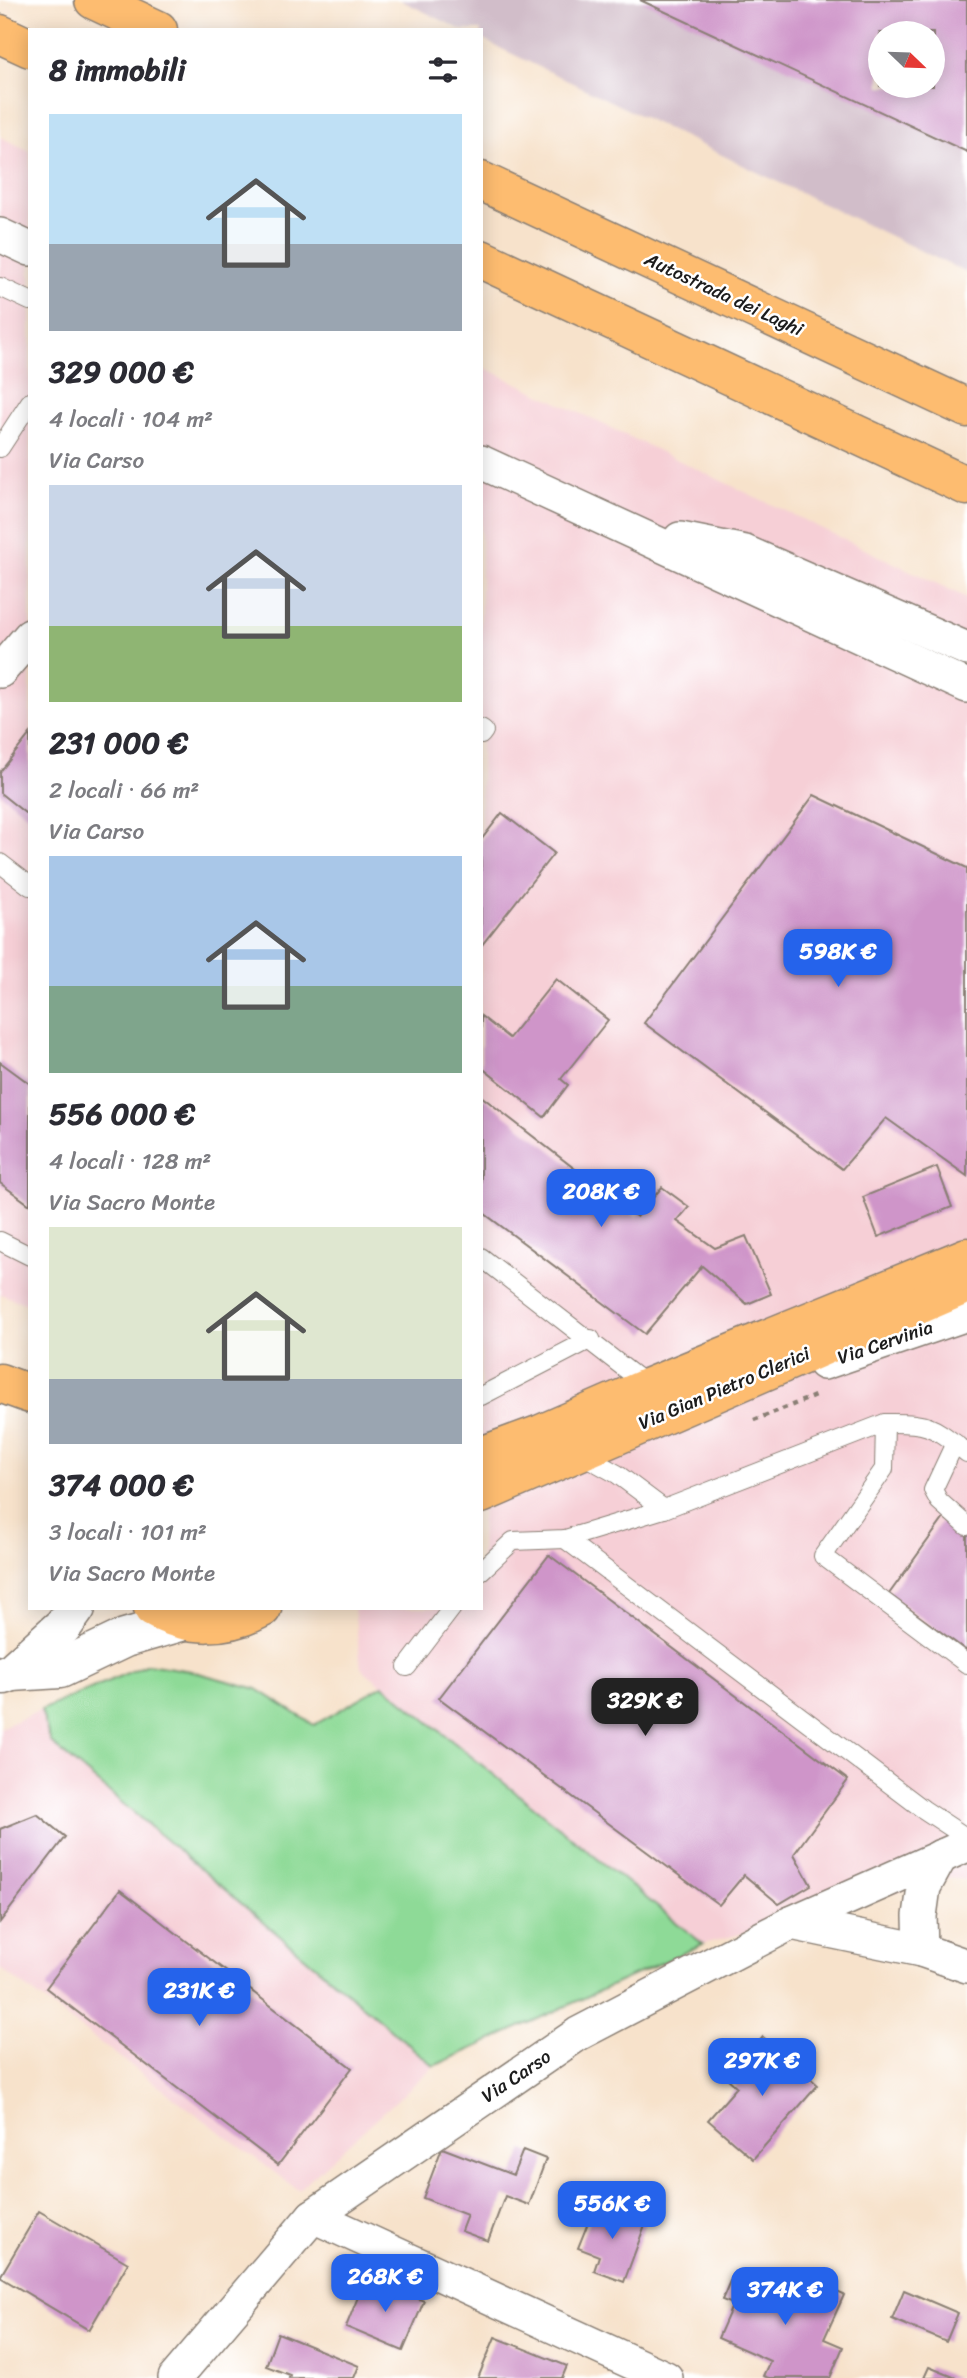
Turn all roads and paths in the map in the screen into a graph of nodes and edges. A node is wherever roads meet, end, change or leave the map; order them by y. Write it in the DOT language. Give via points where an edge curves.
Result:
graph roads {
  1 [pos="94,0"];
  2 [pos="154,28"];
  3 [pos="0,34"];
  4 [pos="28,47"];
  5 [pos="483,182"];
  6 [pos="0,235"];
  7 [pos="28,248"];
  8 [pos="483,260"];
  9 [pos="0,287"];
  10 [pos="28,300"];
  11 [pos="28,405"];
  12 [pos="967,408"];
  13 [pos="0,448"];
  14 [pos="483,463"];
  15 [pos="967,486"];
  16 [pos="636,532"];
  17 [pos="28,638"];
  18 [pos="967,649"];
  19 [pos="0,671"];
  20 [pos="965,686"];
  21 [pos="0,863"];
  22 [pos="28,884"];
  23 [pos="0,1241"];
  24 [pos="28,1255"];
  25 [pos="967,1257"];
  26 [pos="483,1259"];
  27 [pos="967,1284"];
  28 [pos="967,1314"];
  29 [pos="590,1339"];
  30 [pos="761,1372"];
  31 [pos="649,1387"];
  32 [pos="483,1395"];
  33 [pos="885,1423"];
  34 [pos="961,1448"];
  35 [pos="576,1452"];
  36 [pos="483,1455"];
  37 [pos="483,1493"];
  38 [pos="664,1509"];
  39 [pos="967,1526"];
  40 [pos="565,1539"];
  41 [pos="483,1570"];
  42 [pos="75,1610"];
  43 [pos="258,1610"];
  44 [pos="450,1610"];
  45 [pos="169,1615"];
  46 [pos="967,1664"];
  47 [pos="407,1667"];
  48 [pos="6,1674"];
  49 [pos="958,1846"];
  50 [pos="791,1923"];
  51 [pos="921,1950"];
  52 [pos="967,1966"];
  53 [pos="313,2216"];
  54 [pos="188,2375"];
  55 [pos="666,2378"];
  1 -- 2 [label="main road"];
  3 -- 4 [label="main road"];
  5 -- 12 [label="main road, Autostrada dei Laghi"];
  6 -- 7 [label="street"];
  8 -- 15 [label="main road"];
  9 -- 10 [label="lane"];
  11 -- 13 [label="lane"];
  14 -- 16 [label="street"];
  16 -- 18 [label="street" via="745,552"];
  16 -- 20 [label="street"];
  17 -- 19 [label="street"];
  21 -- 22 [label="lane"];
  23 -- 24 [label="lane"];
  25 -- 31 [label="main road, Via Gian Pietro Clerici"];
  26 -- 29 [label="lane"];
  27 -- 30 [label="main road, Via Gian Pietro Clerici"];
  28 -- 30 [label="street, Via Cervinia" via="787,1376"];
  29 -- 31 [label="lane"];
  29 -- 32 [label="lane"];
  30 -- 35 [label="main road, Via Gian Pietro Clerici"];
  31 -- 36 [label="main road, Via Gian Pietro Clerici"];
  33 -- 34 [label="lane" via="932,1427"];
  33 -- 38 [label="lane"];
  33 -- 46 [label="lane" via="884,1469 823,1556"];
  34 -- 39 [label="lane" via="933,1490 939,1502"];
  35 -- 37 [label="main road, Via Gian Pietro Clerici"];
  35 -- 38 [label="lane" via="617,1474"];
  38 -- 40 [label="lane"];
  40 -- 41 [label="lane" via="513,1541"];
  40 -- 49 [label="lane" via="912,1801"];
  42 -- 48 [label="street" via="63,1626"];
  43 -- 45 [label="main road" via="226,1622 205,1623"];
  44 -- 47 [label="lane"];
  45 -- 48 [label="street" via="60,1669"];
  49 -- 50 [label="street"];
  49 -- 51 [label="street" via="924,1887"];
  50 -- 51 [label="street"];
  50 -- 53 [label="street, Via Carso" via="578,2034"];
  51 -- 52 [label="street"];
  53 -- 54 [label="street, Via Carso"];
  53 -- 55 [label="street"];
}
